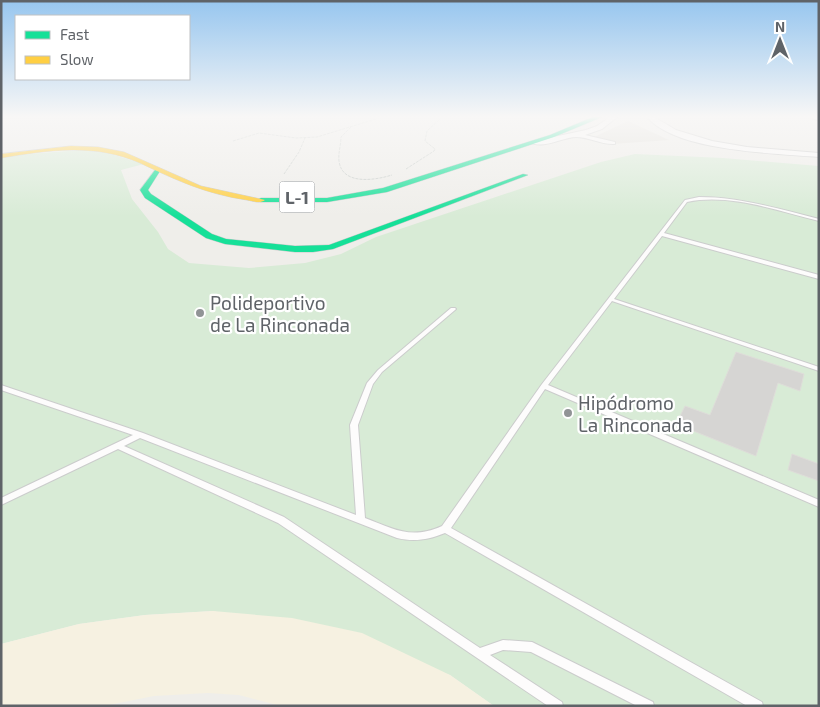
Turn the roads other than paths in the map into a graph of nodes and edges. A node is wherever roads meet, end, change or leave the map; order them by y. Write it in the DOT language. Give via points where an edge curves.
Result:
graph roads {
  1 [pos="37,150"];
  2 [pos="54,150"];
  3 [pos="104,150"];
  4 [pos="120,150"];
  5 [pos="496,150"];
  6 [pos="508,150"];
  7 [pos="764,150"];
  8 [pos="1,155"];
  9 [pos="819,155"];
  10 [pos="157,171"];
  11 [pos="525,175"];
  12 [pos="819,220"];
  13 [pos="661,234"];
  14 [pos="819,277"];
  15 [pos="610,300"];
  16 [pos="453,309"];
  17 [pos="819,369"];
  18 [pos="544,386"];
  19 [pos="1,387"];
  20 [pos="140,436"];
  21 [pos="118,446"];
  22 [pos="1,502"];
  23 [pos="819,504"];
  24 [pos="360,519"];
  25 [pos="445,529"];
  26 [pos="480,653"];
  27 [pos="558,706"];
  28 [pos="649,706"];
  29 [pos="758,706"];
  1 -- 8 [label="main road, L-1"];
  2 -- 8 [label="main road, L-1"];
  3 -- 10 [label="main road, L-1" via="124,155"];
  4 -- 5 [label="main road, L-1" via="223,190 262,196 320,196 355,192 394,182"];
  6 -- 10 [label="main road, L-1" via="397,186 336,199 274,201 230,196"];
  7 -- 9 [label="street"];
  10 -- 11 [label="main road" via="144,190 148,196 209,236 295,250 330,247"];
  12 -- 13 [label="lane" via="728,199 704,197 686,201"];
  13 -- 14 [label="lane"];
  13 -- 15 [label="lane"];
  15 -- 17 [label="lane"];
  15 -- 18 [label="lane"];
  16 -- 24 [label="lane" via="370,382 354,425"];
  18 -- 23 [label="lane"];
  18 -- 25 [label="lane"];
  19 -- 20 [label="lane"];
  20 -- 21 [label="lane"];
  20 -- 24 [label="lane"];
  21 -- 22 [label="lane"];
  21 -- 26 [label="lane" via="281,520"];
  24 -- 25 [label="lane" via="411,539"];
  25 -- 29 [label="lane"];
  26 -- 27 [label="lane"];
  26 -- 28 [label="lane" via="503,645 532,647"];
}
